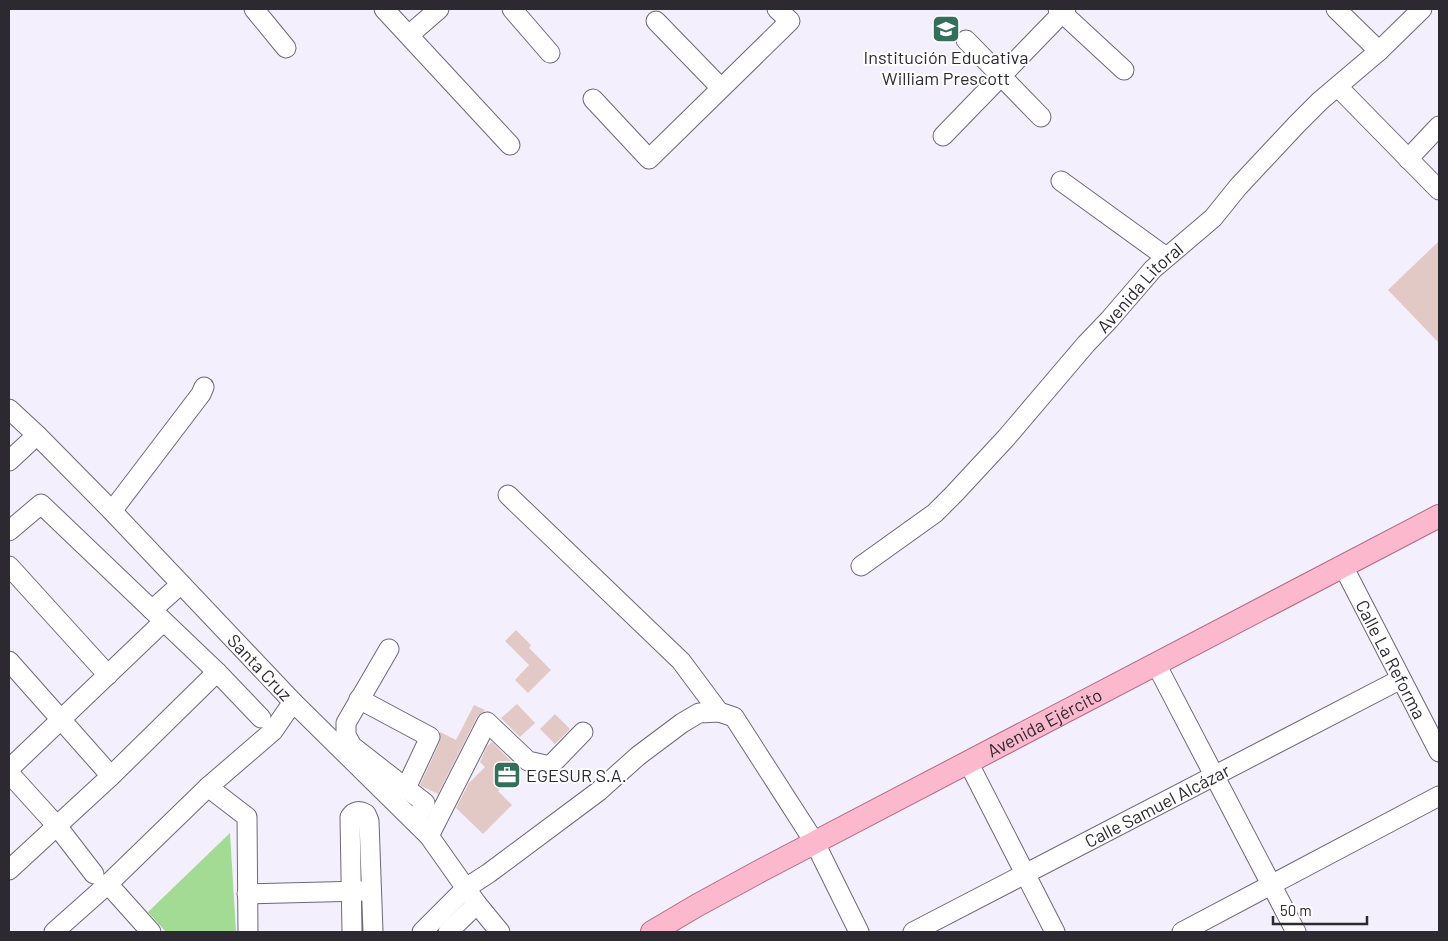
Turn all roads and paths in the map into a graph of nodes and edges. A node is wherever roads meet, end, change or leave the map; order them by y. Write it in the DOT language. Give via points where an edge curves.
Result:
graph roads {
  1 [pos="254,9"];
  2 [pos="384,9"];
  3 [pos="439,9"];
  4 [pos="512,9"];
  5 [pos="1336,9"];
  6 [pos="1422,9"];
  7 [pos="1062,10"];
  8 [pos="783,15"];
  9 [pos="656,21"];
  10 [pos="409,35"];
  11 [pos="966,40"];
  12 [pos="286,48"];
  13 [pos="1379,51"];
  14 [pos="550,53"];
  15 [pos="1124,70"];
  16 [pos="1002,76"];
  17 [pos="1338,87"];
  18 [pos="721,88"];
  19 [pos="593,99"];
  20 [pos="1041,117"];
  21 [pos="1439,126"];
  22 [pos="943,136"];
  23 [pos="510,145"];
  24 [pos="1408,159"];
  25 [pos="1061,181"];
  26 [pos="1439,190"];
  27 [pos="1166,257"];
  28 [pos="204,387"];
  29 [pos="9,410"];
  30 [pos="37,436"];
  31 [pos="9,461"];
  32 [pos="508,495"];
  33 [pos="112,511"];
  34 [pos="1439,516"];
  35 [pos="9,531"];
  36 [pos="9,566"];
  37 [pos="861,566"];
  38 [pos="1344,566"];
  39 [pos="181,584"];
  40 [pos="158,616"];
  41 [pos="390,649"];
  42 [pos="9,661"];
  43 [pos="1156,664"];
  44 [pos="216,672"];
  45 [pos="108,675"];
  46 [pos="1401,679"];
  47 [pos="359,699"];
  48 [pos="293,702"];
  49 [pos="719,712"];
  50 [pos="261,718"];
  51 [pos="62,720"];
  52 [pos="583,732"];
  53 [pos="1439,752"];
  54 [pos="968,762"];
  55 [pos="9,769"];
  56 [pos="9,773"];
  57 [pos="111,776"];
  58 [pos="1214,776"];
  59 [pos="208,788"];
  60 [pos="406,788"];
  61 [pos="1439,796"];
  62 [pos="415,822"];
  63 [pos="56,826"];
  64 [pos="429,836"];
  65 [pos="815,842"];
  66 [pos="9,870"];
  67 [pos="1026,875"];
  68 [pos="101,879"];
  69 [pos="1272,885"];
  70 [pos="466,888"];
  71 [pos="352,891"];
  72 [pos="372,891"];
  73 [pos="247,894"];
  74 [pos="478,904"];
  75 [pos="54,932"];
  76 [pos="151,932"];
  77 [pos="248,932"];
  78 [pos="352,932"];
  79 [pos="373,932"];
  80 [pos="422,932"];
  81 [pos="448,932"];
  82 [pos="500,932"];
  83 [pos="652,932"];
  84 [pos="860,932"];
  85 [pos="913,932"];
  86 [pos="1055,932"];
  87 [pos="1182,932"];
  88 [pos="1296,932"];
  1 -- 12 [label="street"];
  2 -- 10 [label="street"];
  3 -- 10 [label="street"];
  4 -- 14 [label="street"];
  5 -- 13 [label="street"];
  6 -- 13 [label="street, Avenida Litoral"];
  7 -- 15 [label="street"];
  7 -- 16 [label="street"];
  8 -- 18 [label="street"];
  9 -- 18 [label="street"];
  10 -- 23 [label="street"];
  11 -- 16 [label="street"];
  13 -- 17 [label="street, Avenida Litoral"];
  16 -- 20 [label="street"];
  16 -- 22 [label="street"];
  17 -- 24 [label="street"];
  17 -- 27 [label="street, Avenida Litoral" via="1297,124 1213,218"];
  18 -- 19 [label="street" via="649,159"];
  21 -- 24 [label="street"];
  24 -- 26 [label="street"];
  25 -- 27 [label="street"];
  27 -- 37 [label="street, Avenida Litoral" via="954,494 935,513"];
  28 -- 33 [label="street"];
  29 -- 30 [label="street, Santa Cruz"];
  30 -- 31 [label="street"];
  30 -- 33 [label="street, Santa Cruz"];
  32 -- 49 [label="street" via="681,661"];
  33 -- 39 [label="street, Santa Cruz"];
  34 -- 38 [label="main road, Avenida Ejército"];
  35 -- 40 [label="street" via="41,504"];
  36 -- 45 [label="street"];
  38 -- 43 [label="main road, Avenida Ejército"];
  38 -- 46 [label="street, Calle La Reforma"];
  39 -- 40 [label="street"];
  39 -- 48 [label="street, Santa Cruz"];
  40 -- 44 [label="street"];
  40 -- 45 [label="street"];
  41 -- 47 [label="street"];
  42 -- 51 [label="street"];
  43 -- 54 [label="main road, Avenida Ejército"];
  43 -- 58 [label="street"];
  44 -- 50 [label="street"];
  44 -- 57 [label="street"];
  45 -- 51 [label="street"];
  46 -- 53 [label="street, Calle La Reforma"];
  46 -- 58 [label="street, Calle Samuel Alcázar"];
  47 -- 60 [label="street" via="346,723 346,735 352,746"];
  47 -- 60 [label="street" via="430,737"];
  48 -- 59 [label="street" via="273,731"];
  48 -- 62 [label="street, Santa Cruz"];
  49 -- 65 [label="street" via="734,717"];
  49 -- 70 [label="street" via="699,714 682,723 599,791"];
  51 -- 55 [label="street"];
  51 -- 57 [label="street"];
  52 -- 64 [label="street" via="550,766 528,761 487,722"];
  54 -- 65 [label="main road, Avenida Ejército"];
  54 -- 67 [label="street"];
  56 -- 63 [label="street"];
  57 -- 63 [label="street"];
  58 -- 67 [label="street, Calle Samuel Alcázar"];
  58 -- 69 [label="street"];
  59 -- 68 [label="street"];
  59 -- 73 [label="street" via="247,817"];
  60 -- 62 [label="street" via="425,803"];
  61 -- 69 [label="street"];
  62 -- 64 [label="street, Santa Cruz"];
  63 -- 66 [label="street"];
  63 -- 68 [label="street"];
  64 -- 70 [label="street, Santa Cruz"];
  65 -- 83 [label="main road, Avenida Ejército"];
  65 -- 84 [label="street"];
  67 -- 85 [label="street, Calle Samuel Alcázar"];
  67 -- 86 [label="street"];
  68 -- 75 [label="street"];
  68 -- 76 [label="street"];
  69 -- 87 [label="street"];
  69 -- 88 [label="street"];
  70 -- 74 [label="street, Santa Cruz"];
  70 -- 80 [label="street"];
  71 -- 72 [label="street"];
  71 -- 72 [label="street" via="350,817 358,811 366,814 369,821"];
  71 -- 73 [label="street"];
  71 -- 78 [label="street"];
  72 -- 79 [label="street"];
  73 -- 77 [label="street"];
  74 -- 81 [label="street"];
  74 -- 82 [label="street, Santa Cruz"];
}
